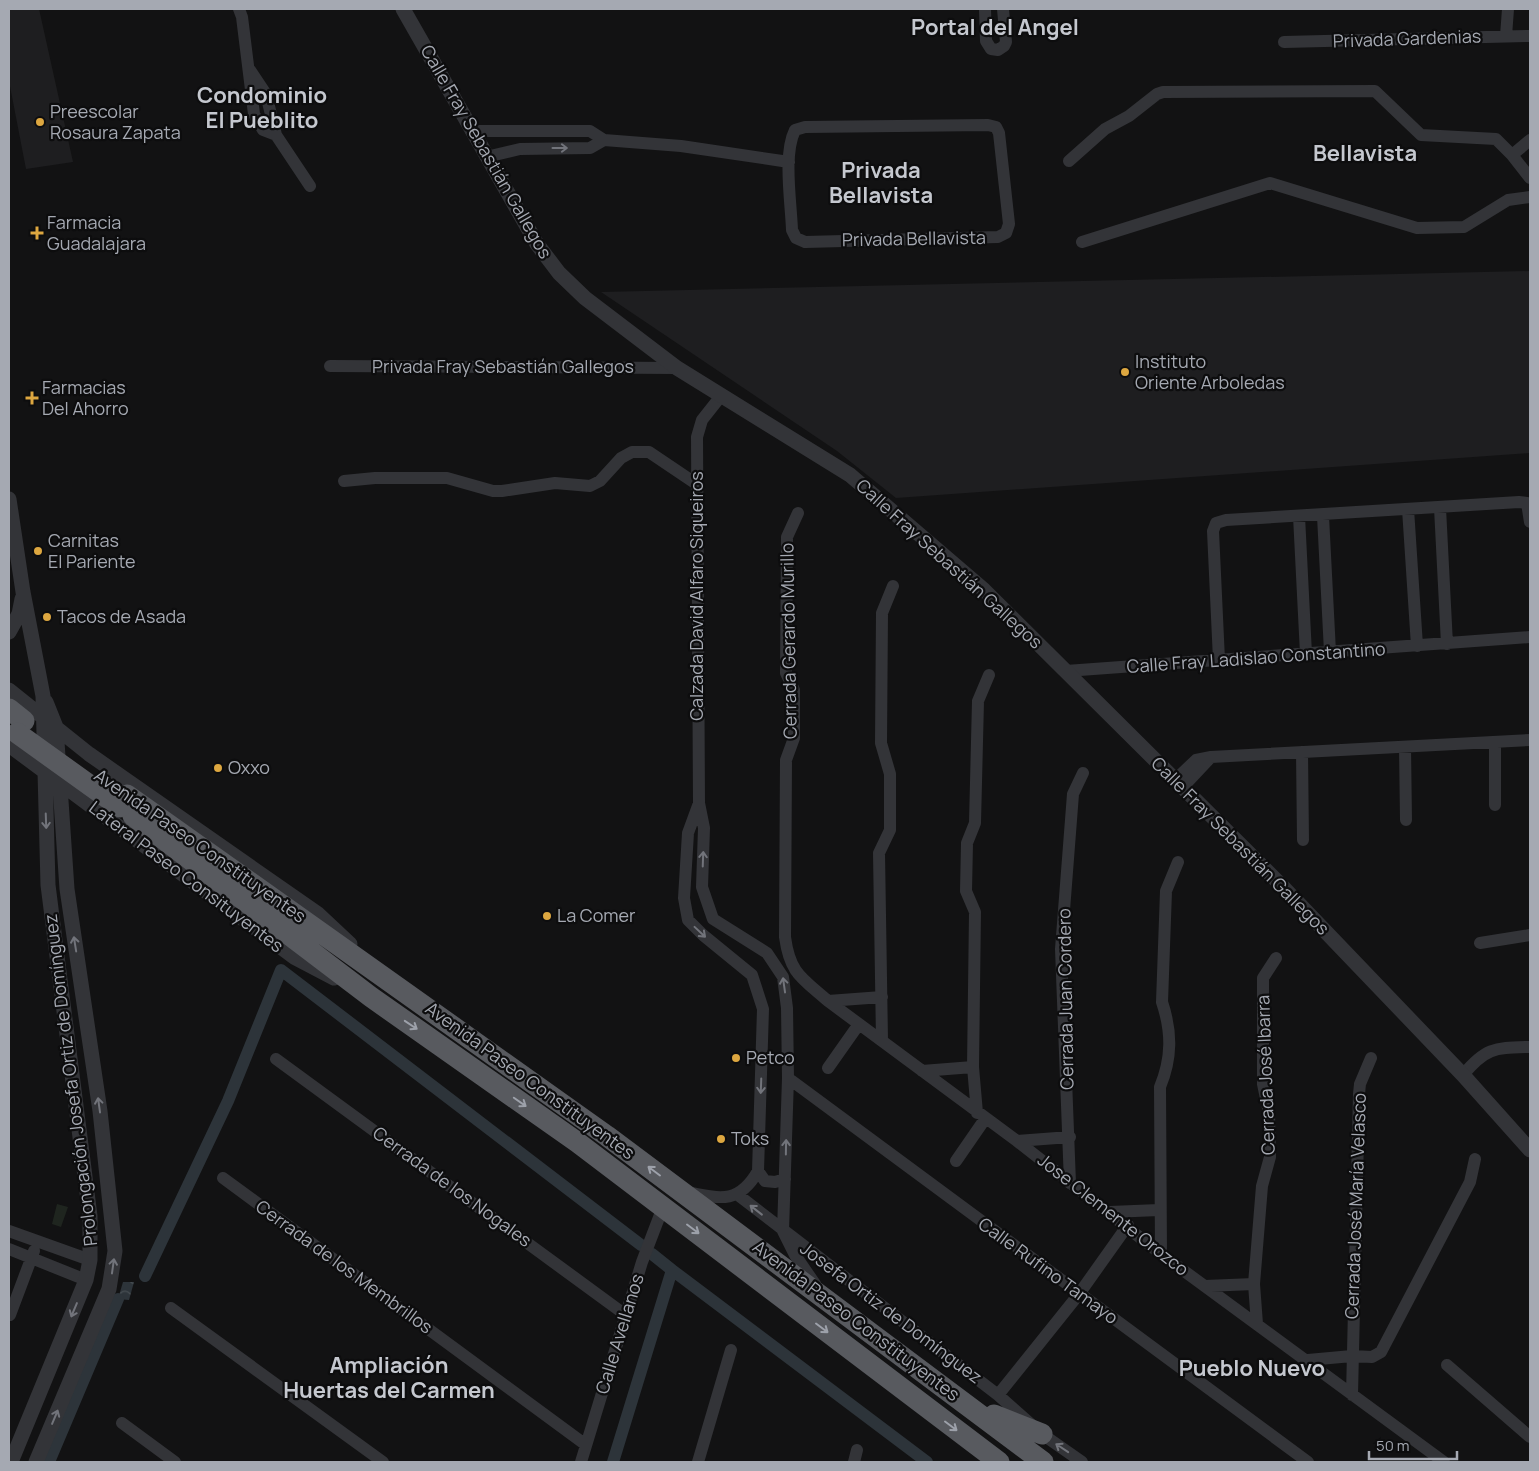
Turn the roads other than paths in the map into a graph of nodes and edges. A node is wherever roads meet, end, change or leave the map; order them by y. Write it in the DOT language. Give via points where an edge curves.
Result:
graph roads {
  1 [pos="239,9"];
  2 [pos="403,9"];
  3 [pos="985,9"];
  4 [pos="1003,9"];
  5 [pos="1508,9"];
  6 [pos="1506,36"];
  7 [pos="1529,36"];
  8 [pos="1284,42"];
  9 [pos="250,70"];
  10 [pos="471,131"];
  11 [pos="276,135"];
  12 [pos="604,140"];
  13 [pos="1530,140"];
  14 [pos="1512,156"];
  15 [pos="486,157"];
  16 [pos="1068,161"];
  17 [pos="789,162"];
  18 [pos="1530,178"];
  19 [pos="310,186"];
  20 [pos="1530,196"];
  21 [pos="1082,242"];
  22 [pos="330,366"];
  23 [pos="677,368"];
  24 [pos="721,396"];
  25 [pos="344,481"];
  26 [pos="695,483"];
  27 [pos="9,499"];
  28 [pos="1440,508"];
  29 [pos="1408,509"];
  30 [pos="798,513"];
  31 [pos="1299,516"];
  32 [pos="1323,516"];
  33 [pos="1530,522"];
  34 [pos="893,586"];
  35 [pos="23,592"];
  36 [pos="9,632"];
  37 [pos="1530,637"];
  38 [pos="1447,644"];
  39 [pos="1417,646"];
  40 [pos="1330,652"];
  41 [pos="1306,654"];
  42 [pos="1219,660"];
  43 [pos="1066,671"];
  44 [pos="989,675"];
  45 [pos="9,690"];
  46 [pos="43,696"];
  47 [pos="9,709"];
  48 [pos="43,717"];
  49 [pos="9,726"];
  50 [pos="56,727"];
  51 [pos="1530,740"];
  52 [pos="1495,742"];
  53 [pos="9,745"];
  54 [pos="1405,747"];
  55 [pos="1302,752"];
  56 [pos="89,754"];
  57 [pos="44,772"];
  58 [pos="1083,773"];
  59 [pos="123,778"];
  60 [pos="60,782"];
  61 [pos="1178,785"];
  62 [pos="81,798"];
  63 [pos="699,803"];
  64 [pos="1494,805"];
  65 [pos="106,817"];
  66 [pos="1406,820"];
  67 [pos="1303,840"];
  68 [pos="1178,862"];
  69 [pos="48,885"];
  70 [pos="67,889"];
  71 [pos="291,923"];
  72 [pos="1530,936"];
  73 [pos="1480,943"];
  74 [pos="1276,958"];
  75 [pos="799,976"];
  76 [pos="386,978"];
  77 [pos="371,997"];
  78 [pos="882,997"];
  79 [pos="828,1001"];
  80 [pos="859,1024"];
  81 [pos="882,1040"];
  82 [pos="1530,1047"];
  83 [pos="1371,1058"];
  84 [pos="276,1059"];
  85 [pos="972,1067"];
  86 [pos="828,1068"];
  87 [pos="922,1071"];
  88 [pos="1463,1075"];
  89 [pos="788,1078"];
  90 [pos="981,1116"];
  91 [pos="1070,1137"];
  92 [pos="1017,1141"];
  93 [pos="1530,1150"];
  94 [pos="1475,1159"];
  95 [pos="956,1161"];
  96 [pos="758,1171"];
  97 [pos="223,1178"];
  98 [pos="785,1180"];
  99 [pos="1070,1183"];
  100 [pos="681,1191"];
  101 [pos="738,1195"];
  102 [pos="663,1207"];
  103 [pos="1159,1210"];
  104 [pos="1110,1212"];
  105 [pos="1128,1225"];
  106 [pos="9,1231"];
  107 [pos="783,1231"];
  108 [pos="38,1241"];
  109 [pos="9,1250"];
  110 [pos="1161,1254"];
  111 [pos="32,1258"];
  112 [pos="90,1260"];
  113 [pos="86,1280"];
  114 [pos="1254,1284"];
  115 [pos="1205,1286"];
  116 [pos="1079,1294"];
  117 [pos="825,1297"];
  118 [pos="171,1308"];
  119 [pos="10,1315"];
  120 [pos="627,1316"];
  121 [pos="1257,1324"];
  122 [pos="731,1350"];
  123 [pos="1352,1356"];
  124 [pos="1308,1360"];
  125 [pos="1447,1365"];
  126 [pos="998,1395"];
  127 [pos="1352,1395"];
  128 [pos="969,1405"];
  129 [pos="122,1423"];
  130 [pos="1042,1434"];
  131 [pos="1530,1437"];
  132 [pos="586,1445"];
  133 [pos="11,1462"];
  134 [pos="36,1462"];
  135 [pos="175,1462"];
  136 [pos="383,1462"];
  137 [pos="581,1462"];
  138 [pos="698,1462"];
  139 [pos="998,1462"];
  140 [pos="1044,1462"];
  141 [pos="1082,1462"];
  142 [pos="1308,1462"];
  143 [pos="1444,1462"];
  1 -- 9 [label="street"];
  2 -- 10 [label="street, Calle Fray Sebastián Gallegos"];
  3 -- 4 [label="street" via="986,41 991,49 998,50 1006,42"];
  5 -- 6 [label="street"];
  6 -- 7 [label="street, Privada Gardenias"];
  6 -- 8 [label="street, Privada Gardenias"];
  9 -- 11 [label="street" via="266,94"];
  9 -- 11 [label="street" via="254,114 263,130"];
  10 -- 12 [label="street" via="590,131"];
  10 -- 15 [label="street, Calle Fray Sebastián Gallegos"];
  11 -- 19 [label="street"];
  15 -- 12 [label="street, one-way" via="520,149 590,148"];
  12 -- 17 [label="street" via="681,146"];
  13 -- 14 [label="street"];
  14 -- 16 [label="street" via="1496,139 1421,135 1376,91 1183,92 1157,94 1105,129"];
  14 -- 18 [label="street"];
  15 -- 23 [label="street, Calle Fray Sebastián Gallegos" via="537,244 559,273 585,298"];
  17 -- 17 [label="street, Privada Bellavista" via="792,230 796,238 805,242 998,237 1006,233 1009,224 999,132 988,124 805,127 795,130 791,138"];
  20 -- 21 [label="street" via="1508,200 1464,227 1417,228 1270,183"];
  22 -- 23 [label="street, Privada Fray Sebastián Gallegos"];
  23 -- 24 [label="street, Calle Fray Sebastián Gallegos"];
  24 -- 26 [label="street, Calzada David Alfaro Siqueiros" via="702,420 697,437"];
  24 -- 43 [label="street, Calle Fray Sebastián Gallegos" via="850,475 984,590"];
  25 -- 26 [label="street" via="447,478 493,491 555,483 590,486 600,481 621,458 632,452 649,452"];
  26 -- 63 [label="street, Calzada David Alfaro Siqueiros"];
  27 -- 35 [label="street"];
  28 -- 29 [label="street"];
  28 -- 33 [label="street" via="1527,503"];
  28 -- 38 [label="street"];
  29 -- 32 [label="street"];
  29 -- 39 [label="street"];
  30 -- 75 [label="street, Cerrada Gerardo Murillo" via="787,537 786,672 794,690 794,738 786,760 785,937 788,960"];
  31 -- 32 [label="street"];
  31 -- 41 [label="street"];
  31 -- 42 [label="street" via="1221,521 1214,527"];
  32 -- 40 [label="street"];
  34 -- 78 [label="street" via="882,613 881,743 890,774 890,830 879,853"];
  35 -- 36 [label="street" via="19,614"];
  35 -- 46 [label="street"];
  37 -- 38 [label="street, Calle Fray Ladislao Constantino"];
  38 -- 39 [label="street, Calle Fray Ladislao Constantino"];
  39 -- 40 [label="street, Calle Fray Ladislao Constantino"];
  40 -- 41 [label="street, Calle Fray Ladislao Constantino"];
  41 -- 42 [label="street, Calle Fray Ladislao Constantino"];
  42 -- 43 [label="street, Calle Fray Ladislao Constantino"];
  43 -- 61 [label="street, Calle Fray Sebastián Gallegos"];
  44 -- 85 [label="street" via="978,701 976,823 967,843 966,891 976,912"];
  45 -- 48 [label="street"];
  46 -- 48 [label="street, Prolongación Josefa Ortiz de Domínguez"];
  46 -- 50 [label="street"];
  47 -- 71 [label="highway, Avenida Paseo Constituyentes"];
  48 -- 50 [label="street"];
  48 -- 57 [label="street, Prolongación Josefa Ortiz de Domínguez"];
  49 -- 71 [label="highway, Avenida Paseo Constituyentes, bridge" via="120,807"];
  50 -- 56 [label="street"];
  50 -- 60 [label="street, Prolongación Josefa Ortiz de Domínguez"];
  51 -- 52 [label="street"];
  52 -- 54 [label="street"];
  52 -- 64 [label="street"];
  53 -- 57 [label="street, Lateral Paseo Consituyentes"];
  54 -- 55 [label="street"];
  54 -- 66 [label="street"];
  55 -- 61 [label="street" via="1211,758"];
  55 -- 67 [label="street"];
  56 -- 59 [label="street"];
  56 -- 62 [label="street" via="93,780"];
  57 -- 60 [label="street, Lateral Paseo Consituyentes"];
  57 -- 69 [label="street, Prolongación Josefa Ortiz de Domínguez, one-way"];
  58 -- 91 [label="street, Cerrada Juan Cordero" via="1073,794 1061,949"];
  59 -- 65 [label="street" via="107,786 104,798"];
  59 -- 76 [label="street" via="318,914"];
  60 -- 62 [label="street, Lateral Paseo Consituyentes"];
  60 -- 70 [label="street, Prolongación Josefa Ortiz de Domínguez"];
  61 -- 88 [label="street, Calle Fray Sebastián Gallegos" via="1280,884"];
  62 -- 65 [label="street, Lateral Paseo Consituyentes"];
  89 -- 63 [label="street, Calzada David Alfaro Siqueiros, one-way" via="787,1008 782,977 767,953 713,919 702,887 704,828"];
  63 -- 96 [label="street, Calzada David Alfaro Siqueiros, one-way" via="688,833 684,898 688,920 752,975 763,1010"];
  65 -- 77 [label="street, Lateral Paseo Consituyentes" via="294,957"];
  68 -- 103 [label="street" via="1166,891 1162,1002 1168,1019 1170,1050 1160,1087"];
  69 -- 70 [label="street" via="57,883"];
  69 -- 112 [label="street, Prolongación Josefa Ortiz de Domínguez" via="90,1216"];
  134 -- 70 [label="street, Prolongación Josefa Ortiz de Domínguez, one-way" via="109,1289 115,1251 100,1111"];
  71 -- 76 [label="highway, Avenida Paseo Constituyentes"];
  71 -- 77 [label="highway, Avenida Paseo Constituyentes"];
  72 -- 73 [label="street"];
  74 -- 114 [label="street, Cerrada José Ibarra" via="1263,978 1263,1084 1269,1113 1270,1157 1262,1186"];
  75 -- 79 [label="street, Jose Clemente Orozco"];
  100 -- 76 [label="highway, Avenida Paseo Constituyentes, one-way"];
  77 -- 102 [label="highway, Avenida Paseo Constituyentes, one-way" via="481,1073"];
  78 -- 79 [label="street"];
  78 -- 81 [label="street"];
  79 -- 80 [label="street, Jose Clemente Orozco"];
  80 -- 81 [label="street, Jose Clemente Orozco"];
  80 -- 86 [label="street"];
  81 -- 87 [label="street, Jose Clemente Orozco"];
  82 -- 88 [label="street" via="1495,1048 1478,1058"];
  83 -- 123 [label="street, Cerrada José María Velasco" via="1359,1094"];
  84 -- 120 [label="street, Cerrada de los Nogales"];
  85 -- 87 [label="street"];
  85 -- 90 [label="street"];
  87 -- 90 [label="street, Jose Clemente Orozco"];
  88 -- 93 [label="street, Calle Fray Sebastián Gallegos"];
  98 -- 89 [label="street, Calzada David Alfaro Siqueiros, one-way"];
  89 -- 116 [label="street, Calle Rufino Tamayo"];
  90 -- 92 [label="street, Jose Clemente Orozco"];
  90 -- 95 [label="street"];
  91 -- 92 [label="street"];
  91 -- 99 [label="street, Cerrada Juan Cordero"];
  92 -- 99 [label="street, Jose Clemente Orozco"];
  94 -- 123 [label="street" via="1470,1182 1385,1346 1372,1358"];
  96 -- 98 [label="street" via="765,1181"];
  96 -- 101 [label="street" via="750,1185"];
  97 -- 132 [label="street, Cerrada de los Membrillos"];
  98 -- 107 [label="street, Calzada David Alfaro Siqueiros"];
  99 -- 104 [label="street, Jose Clemente Orozco"];
  100 -- 101 [label="street" via="713,1197"];
  100 -- 117 [label="highway, Avenida Paseo Constituyentes"];
  107 -- 101 [label="street, Josefa Ortiz de Domínguez, one-way"];
  102 -- 120 [label="street, Calle Avellanos" via="642,1262"];
  102 -- 139 [label="highway, Avenida Paseo Constituyentes, one-way"];
  103 -- 104 [label="street"];
  103 -- 110 [label="street"];
  104 -- 105 [label="street, Jose Clemente Orozco"];
  105 -- 110 [label="street, Jose Clemente Orozco"];
  105 -- 116 [label="street"];
  106 -- 108 [label="street"];
  107 -- 117 [label="street, Calzada David Alfaro Siqueiros" via="795,1256"];
  107 -- 126 [label="street, Josefa Ortiz de Domínguez"];
  108 -- 111 [label="street"];
  108 -- 112 [label="street"];
  109 -- 111 [label="street"];
  110 -- 115 [label="street, Jose Clemente Orozco"];
  111 -- 113 [label="street"];
  111 -- 119 [label="street"];
  112 -- 113 [label="street, Prolongación Josefa Ortiz de Domínguez"];
  113 -- 133 [label="street, Prolongación Josefa Ortiz de Domínguez, one-way"];
  114 -- 115 [label="street"];
  114 -- 121 [label="street, Cerrada José Ibarra"];
  115 -- 121 [label="street, Jose Clemente Orozco"];
  116 -- 126 [label="street"];
  116 -- 142 [label="street, Calle Rufino Tamayo"];
  117 -- 128 [label="highway, Avenida Paseo Constituyentes"];
  118 -- 136 [label="street"];
  120 -- 132 [label="street, Calle Avellanos"];
  121 -- 124 [label="street, Jose Clemente Orozco"];
  122 -- 138 [label="street"];
  123 -- 124 [label="street"];
  123 -- 127 [label="street, Cerrada José María Velasco"];
  124 -- 127 [label="street, Jose Clemente Orozco"];
  125 -- 131 [label="street"];
  126 -- 130 [label="street, Josefa Ortiz de Domínguez"];
  127 -- 143 [label="street, Jose Clemente Orozco"];
  128 -- 130 [label="highway"];
  128 -- 140 [label="highway, Avenida Paseo Constituyentes"];
  129 -- 135 [label="street"];
  141 -- 130 [label="street, Josefa Ortiz de Domínguez, one-way"];
  132 -- 137 [label="street, Calle Avellanos"];
}
